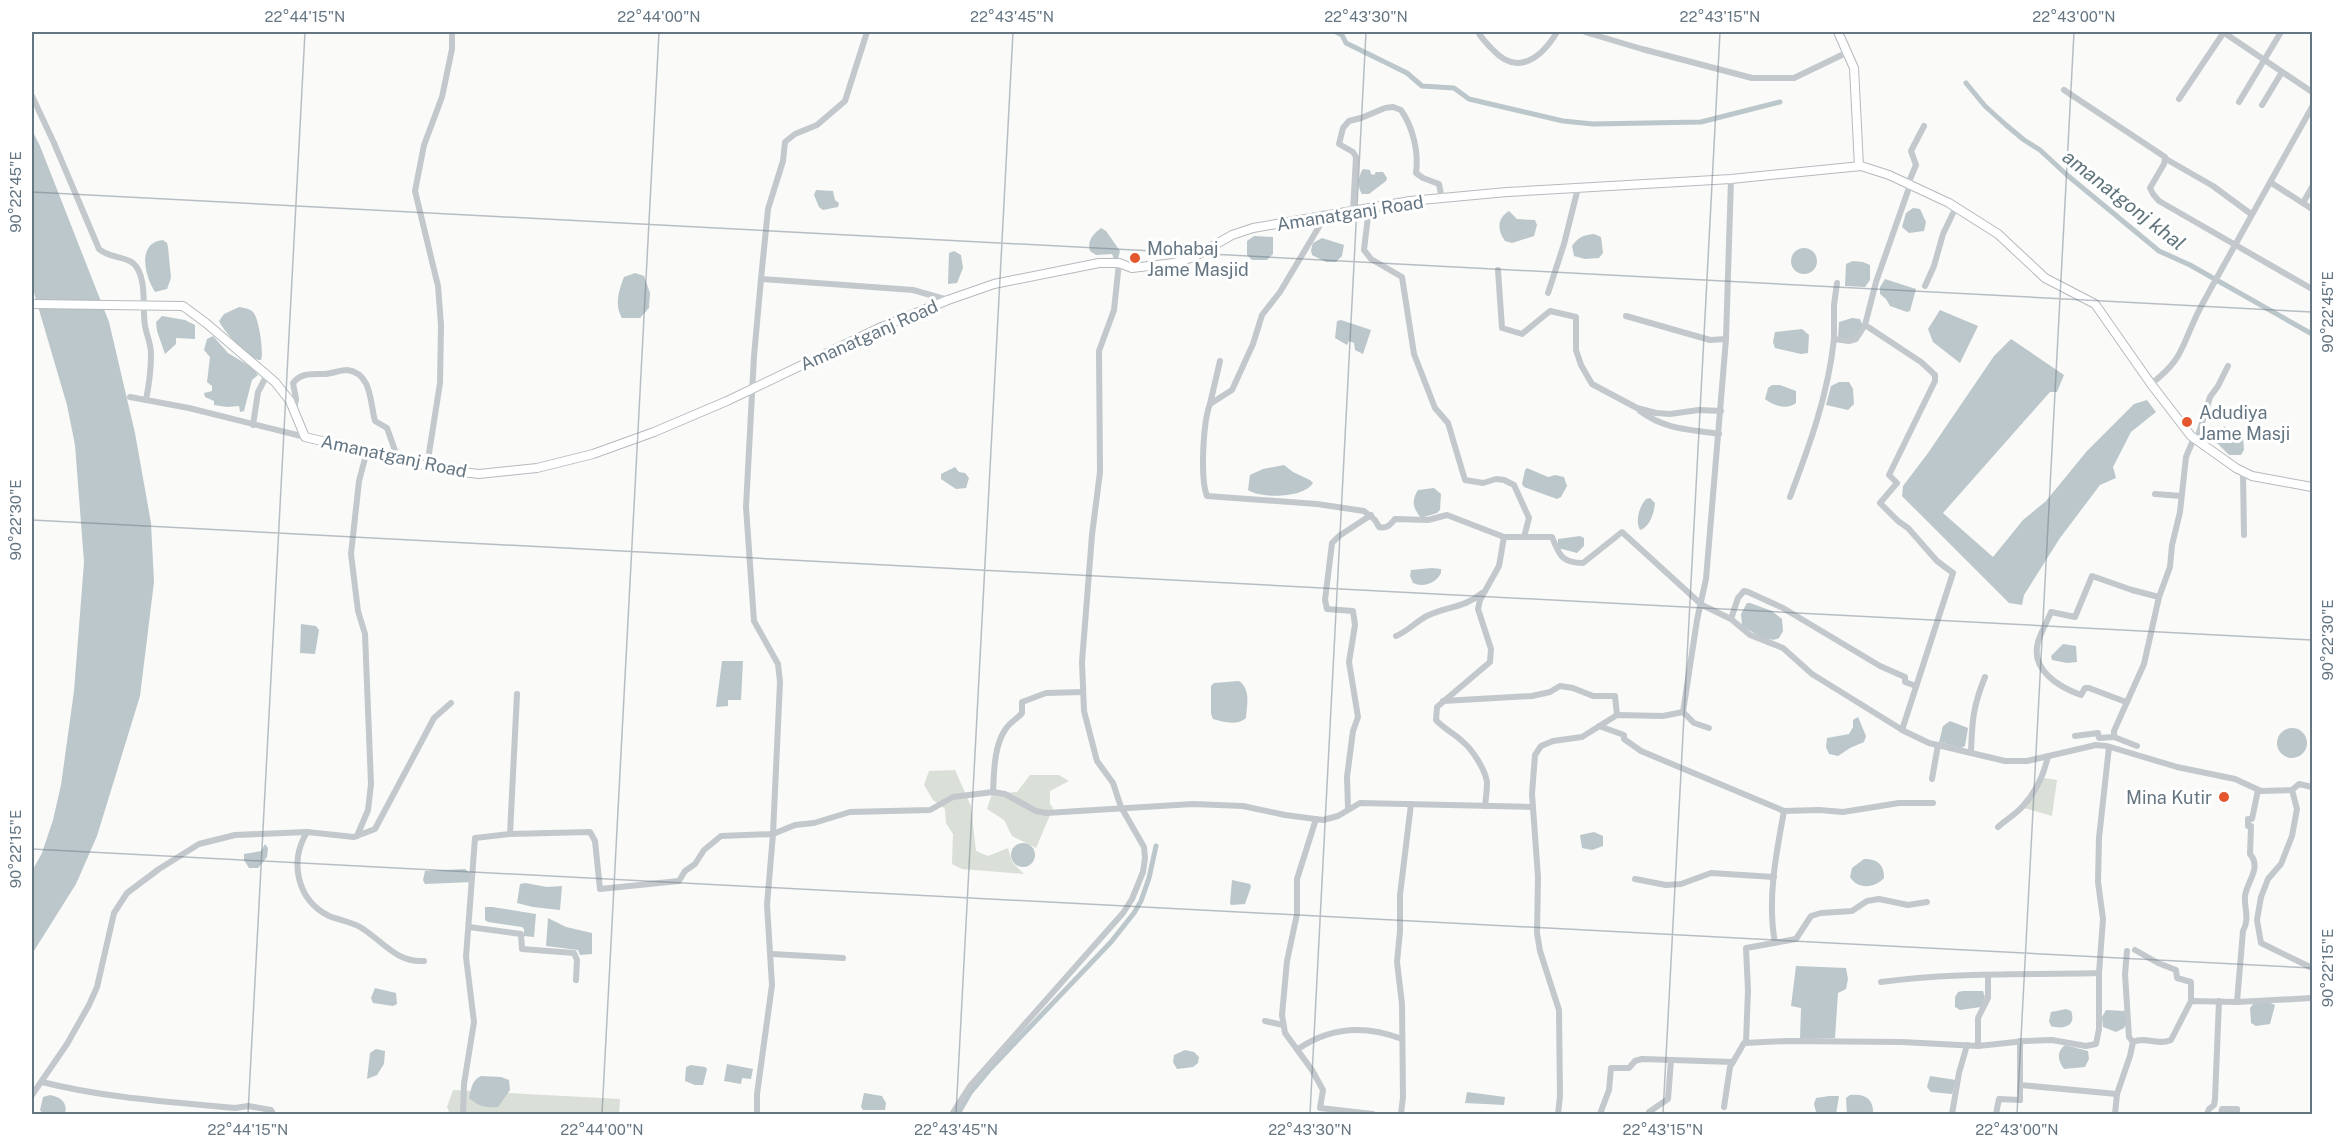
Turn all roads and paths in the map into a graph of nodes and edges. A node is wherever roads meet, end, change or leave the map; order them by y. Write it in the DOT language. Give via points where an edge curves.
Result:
graph roads {
  1 [pos="452,32"];
  2 [pos="867,32"];
  3 [pos="1478,32"];
  4 [pos="1557,32"];
  5 [pos="1585,32"];
  6 [pos="1838,32"];
  7 [pos="2223,32"];
  8 [pos="2281,32"];
  9 [pos="1848,52"];
  10 [pos="2263,59"];
  11 [pos="2282,72"];
  12 [pos="2064,90"];
  13 [pos="2313,92"];
  14 [pos="32,96"];
  15 [pos="2179,99"];
  16 [pos="2239,102"];
  17 [pos="2262,105"];
  18 [pos="2313,107"];
  19 [pos="1924,126"];
  20 [pos="2166,159"];
  21 [pos="1858,165"];
  22 [pos="1731,179"];
  23 [pos="2270,183"];
  24 [pos="1909,185"];
  25 [pos="2313,187"];
  26 [pos="1578,188"];
  27 [pos="1442,199"];
  28 [pos="2304,203"];
  29 [pos="1956,207"];
  30 [pos="1369,208"];
  31 [pos="2313,209"];
  32 [pos="1353,211"];
  33 [pos="2252,214"];
  34 [pos="1326,216"];
  35 [pos="2236,245"];
  36 [pos="1119,263"];
  37 [pos="1498,270"];
  38 [pos="761,279"];
  39 [pos="1837,283"];
  40 [pos="1925,286"];
  41 [pos="2313,289"];
  42 [pos="1548,293"];
  43 [pos="948,300"];
  44 [pos="32,304"];
  45 [pos="145,305"];
  46 [pos="1626,316"];
  47 [pos="1865,325"];
  48 [pos="1726,339"];
  49 [pos="1834,339"];
  50 [pos="1220,361"];
  51 [pos="2228,366"];
  52 [pos="267,375"];
  53 [pos="2151,384"];
  54 [pos="753,388"];
  55 [pos="130,397"];
  56 [pos="146,400"];
  57 [pos="1210,404"];
  58 [pos="1637,408"];
  59 [pos="294,410"];
  60 [pos="1721,411"];
  61 [pos="253,425"];
  62 [pos="1719,434"];
  63 [pos="305,437"];
  64 [pos="2195,439"];
  65 [pos="367,451"];
  66 [pos="398,459"];
  67 [pos="427,466"];
  68 [pos="2243,471"];
  69 [pos="2313,487"];
  70 [pos="2155,494"];
  71 [pos="2181,496"];
  72 [pos="1790,497"];
  73 [pos="1371,515"];
  74 [pos="2244,535"];
  75 [pos="1504,537"];
  76 [pos="1524,537"];
  77 [pos="1487,589"];
  78 [pos="2159,597"];
  79 [pos="1701,605"];
  80 [pos="1731,619"];
  81 [pos="1396,636"];
  82 [pos="1985,677"];
  83 [pos="1916,686"];
  84 [pos="1083,692"];
  85 [pos="517,694"];
  86 [pos="1443,701"];
  87 [pos="2126,702"];
  88 [pos="451,703"];
  89 [pos="1683,712"];
  90 [pos="1617,715"];
  91 [pos="1599,726"];
  92 [pos="1709,728"];
  93 [pos="1902,730"];
  94 [pos="2075,736"];
  95 [pos="2114,737"];
  96 [pos="1938,745"];
  97 [pos="2137,746"];
  98 [pos="2109,747"];
  99 [pos="1971,753"];
  100 [pos="2048,756"];
  101 [pos="1932,779"];
  102 [pos="2313,788"];
  103 [pos="2259,790"];
  104 [pos="2292,790"];
  105 [pos="993,792"];
  106 [pos="1934,803"];
  107 [pos="1411,804"];
  108 [pos="1485,806"];
  109 [pos="1120,807"];
  110 [pos="1533,807"];
  111 [pos="1348,808"];
  112 [pos="1784,811"];
  113 [pos="1316,819"];
  114 [pos="1998,827"];
  115 [pos="307,832"];
  116 [pos="510,834"];
  117 [pos="773,834"];
  118 [pos="357,836"];
  119 [pos="1774,877"];
  120 [pos="1635,879"];
  121 [pos="1927,902"];
  122 [pos="469,927"];
  123 [pos="1775,943"];
  124 [pos="772,954"];
  125 [pos="843,958"];
  126 [pos="424,961"];
  127 [pos="2313,968"];
  128 [pos="2099,973"];
  129 [pos="1988,975"];
  130 [pos="576,980"];
  131 [pos="1881,982"];
  132 [pos="2313,998"];
  133 [pos="2191,1001"];
  134 [pos="2218,1001"];
  135 [pos="2237,1002"];
  136 [pos="1265,1021"];
  137 [pos="1282,1025"];
  138 [pos="1402,1039"];
  139 [pos="2020,1041"];
  140 [pos="2133,1042"];
  141 [pos="1746,1043"];
  142 [pos="1967,1045"];
  143 [pos="1978,1046"];
  144 [pos="1298,1049"];
  145 [pos="1671,1060"];
  146 [pos="1733,1062"];
  147 [pos="42,1082"];
  148 [pos="2020,1085"];
  149 [pos="2117,1094"];
  150 [pos="32,1095"];
  151 [pos="1724,1107"];
  152 [pos="273,1114"];
  153 [pos="463,1114"];
  154 [pos="757,1114"];
  155 [pos="952,1114"];
  156 [pos="1373,1114"];
  157 [pos="1401,1114"];
  158 [pos="1558,1114"];
  159 [pos="1600,1114"];
  160 [pos="1649,1114"];
  161 [pos="1952,1114"];
  162 [pos="1996,1114"];
  163 [pos="2115,1114"];
  164 [pos="2207,1114"];
  165 [pos="2221,1114"];
  166 [pos="2237,1114"];
  1 -- 67 [label="street" via="442,97 424,145 416,191 438,286 441,325 440,383"];
  2 -- 38 [label="street" via="845,101 817,125 785,142 768,209"];
  3 -- 4 [label="street" via="1501,59 1515,64 1530,61"];
  5 -- 9 [label="street" via="1752,78 1794,78"];
  6 -- 9 [label="main road"];
  7 -- 10 [label="street"];
  7 -- 15 [label="street"];
  8 -- 10 [label="street"];
  9 -- 21 [label="main road" via="1854,68"];
  10 -- 11 [label="street"];
  10 -- 16 [label="street"];
  11 -- 13 [label="street"];
  11 -- 17 [label="street"];
  12 -- 20 [label="street"];
  14 -- 45 [label="street" via="99,249 135,265"];
  18 -- 23 [label="street"];
  19 -- 24 [label="street" via="1911,152 1916,165"];
  20 -- 33 [label="street"];
  20 -- 35 [label="street" via="2150,188 2153,195"];
  21 -- 22 [label="main road, Amanatganj Road"];
  21 -- 24 [label="main road, Amanatganj Road"];
  22 -- 26 [label="main road, Amanatganj Road"];
  22 -- 48 [label="street"];
  23 -- 28 [label="street"];
  23 -- 33 [label="street"];
  24 -- 29 [label="main road, Amanatganj Road"];
  24 -- 47 [label="street"];
  25 -- 28 [label="street"];
  26 -- 27 [label="main road, Amanatganj Road"];
  26 -- 42 [label="street"];
  27 -- 30 [label="main road, Amanatganj Road"];
  27 -- 32 [label="street" via="1439,184 1416,173 1411,130 1401,110 1393,107 1349,121 1342,128 1339,144 1356,158"];
  28 -- 31 [label="street"];
  29 -- 40 [label="street"];
  29 -- 53 [label="main road, Amanatganj Road" via="1998,234 2044,278 2102,310"];
  30 -- 32 [label="main road, Amanatganj Road"];
  30 -- 76 [label="street" via="1364,250 1371,259 1402,277 1414,354 1436,408 1448,423 1465,480 1483,483 1496,479 1514,485 1529,518"];
  32 -- 34 [label="main road, Amanatganj Road"];
  33 -- 35 [label="street"];
  34 -- 36 [label="main road, Amanatganj Road" via="1253,228 1174,263 1132,268"];
  34 -- 57 [label="street" via="1262,315 1232,390"];
  35 -- 41 [label="street"];
  35 -- 53 [label="street" via="2178,358"];
  36 -- 43 [label="main road, Amanatganj Road" via="1099,263 994,284"];
  36 -- 84 [label="street" via="1114,310 1099,351 1100,472 1082,662"];
  37 -- 58 [label="street" via="1502,328 1522,334 1550,311 1576,317 1576,350 1592,384"];
  38 -- 43 [label="street" via="913,290"];
  38 -- 54 [label="street"];
  39 -- 49 [label="street"];
  43 -- 54 [label="main road, Amanatganj Road" via="825,352"];
  44 -- 45 [label="main road, Amanatganj Road"];
  45 -- 52 [label="main road, Amanatganj Road" via="183,306"];
  45 -- 56 [label="street" via="151,350"];
  46 -- 48 [label="street" via="1710,340"];
  47 -- 49 [label="street" via="1856,339"];
  47 -- 83 [label="street" via="1935,375 1889,475 1897,483 1881,503 1953,573"];
  48 -- 60 [label="street"];
  49 -- 72 [label="street" via="1817,427"];
  50 -- 57 [label="street"];
  51 -- 64 [label="street" via="2210,397"];
  52 -- 59 [label="main road, Amanatganj Road" via="285,393"];
  52 -- 61 [label="street" via="258,392"];
  53 -- 64 [label="main road, Amanatganj Road"];
  54 -- 67 [label="main road, Amanatganj Road" via="654,432 593,454 537,468 465,474"];
  54 -- 117 [label="street" via="746,507 754,621 778,664 780,682"];
  55 -- 56 [label="street"];
  56 -- 61 [label="street"];
  57 -- 73 [label="street" via="1203,445 1207,496 1317,504"];
  58 -- 60 [label="street" via="1670,414"];
  58 -- 62 [label="street" via="1656,422 1674,428"];
  59 -- 63 [label="main road, Amanatganj Road"];
  59 -- 66 [label="street" via="293,383 297,378 346,370 358,374 369,388 375,421 387,428"];
  60 -- 62 [label="street"];
  61 -- 63 [label="street"];
  62 -- 79 [label="street"];
  63 -- 65 [label="main road, Amanatganj Road"];
  64 -- 68 [label="main road, Amanatganj Road"];
  64 -- 71 [label="street" via="2186,457"];
  65 -- 66 [label="main road, Amanatganj Road"];
  65 -- 118 [label="street" via="359,481 351,554 365,634 371,784 368,810"];
  66 -- 67 [label="main road, Amanatganj Road"];
  68 -- 69 [label="main road, Amanatganj Road"];
  68 -- 74 [label="street"];
  70 -- 71 [label="street"];
  71 -- 78 [label="street" via="2170,567"];
  73 -- 75 [label="street" via="1384,528 1395,519 1428,520 1447,515"];
  73 -- 111 [label="street" via="1332,543 1326,590 1326,607 1353,611 1355,625 1349,662 1358,717 1347,777"];
  75 -- 76 [label="street"];
  75 -- 77 [label="street" via="1502,556"];
  76 -- 79 [label="street" via="1552,537 1559,554 1570,563 1583,563 1622,532"];
  77 -- 81 [label="street" via="1473,601 1426,616"];
  77 -- 86 [label="street" via="1478,609 1491,649 1490,662"];
  78 -- 87 [label="street" via="2144,664"];
  78 -- 87 [label="street" via="2092,576 2075,617 2051,611 2037,644 2040,667 2060,685 2081,695 2089,688"];
  79 -- 80 [label="street"];
  79 -- 89 [label="street"];
  80 -- 83 [label="street" via="1740,594 1748,592 1815,626"];
  80 -- 93 [label="street" via="1749,635 1783,648 1812,674"];
  82 -- 99 [label="street" via="1972,718"];
  83 -- 93 [label="street"];
  84 -- 105 [label="street" via="1046,693 1022,702 1022,713 1000,739"];
  84 -- 109 [label="street" via="1097,761 1113,783"];
  85 -- 116 [label="street"];
  86 -- 90 [label="street" via="1532,696 1560,686 1593,696 1615,696"];
  86 -- 108 [label="street" via="1437,707 1436,720 1471,749 1487,780"];
  87 -- 95 [label="street"];
  88 -- 118 [label="street" via="434,718 375,829"];
  89 -- 90 [label="street" via="1663,716"];
  89 -- 92 [label="street" via="1694,723"];
  90 -- 91 [label="street"];
  91 -- 110 [label="street" via="1582,737 1541,746 1534,755"];
  91 -- 112 [label="street" via="1624,735 1641,750"];
  93 -- 96 [label="street"];
  94 -- 95 [label="street" via="2098,733 2099,738"];
  95 -- 97 [label="street"];
  96 -- 99 [label="street"];
  96 -- 101 [label="street"];
  98 -- 100 [label="street" via="2096,745"];
  98 -- 103 [label="street" via="2235,779"];
  98 -- 128 [label="street" via="2097,882 2103,919"];
  99 -- 100 [label="street" via="2005,761"];
  100 -- 114 [label="street" via="2036,788 2023,807"];
  102 -- 104 [label="street" via="2299,784"];
  103 -- 104 [label="street"];
  103 -- 135 [label="street" via="2252,819 2248,819 2255,872 2245,896 2246,927"];
  104 -- 127 [label="street" via="2297,809 2292,836 2281,864 2268,879 2257,920 2261,943"];
  105 -- 109 [label="street" via="1005,794 1036,812"];
  105 -- 117 [label="street" via="953,797 930,810 850,812"];
  106 -- 112 [label="street" via="1899,803 1843,812"];
  107 -- 108 [label="street"];
  107 -- 111 [label="street" via="1360,803"];
  107 -- 138 [label="street" via="1397,962"];
  108 -- 110 [label="street"];
  109 -- 113 [label="street" via="1233,805"];
  109 -- 155 [label="street" via="1144,847 1143,872 1132,899 1039,1011 970,1086"];
  110 -- 158 [label="street" via="1540,951 1558,1010"];
  111 -- 113 [label="street" via="1329,819"];
  112 -- 119 [label="street"];
  113 -- 137 [label="street" via="1297,879 1298,902 1283,985"];
  115 -- 118 [label="street"];
  115 -- 126 [label="street" via="298,872 312,905 360,927 411,962"];
  115 -- 147 [label="street" via="235,835 199,844 127,893 114,913 89,1005"];
  116 -- 117 [label="street" via="591,832 600,889 680,880 721,836"];
  116 -- 122 [label="street" via="475,838"];
  117 -- 124 [label="street" via="768,905"];
  119 -- 120 [label="street" via="1711,873 1666,885"];
  119 -- 123 [label="street"];
  121 -- 123 [label="street" via="1908,905 1879,899 1867,901 1852,911 1821,913 1811,916 1798,937"];
  122 -- 130 [label="street" via="521,934 522,949 574,952"];
  122 -- 153 [label="street" via="466,957 474,1022"];
  123 -- 141 [label="street" via="1746,948"];
  124 -- 125 [label="street"];
  124 -- 154 [label="street"];
  128 -- 129 [label="street"];
  128 -- 139 [label="street" via="2096,1044 2091,1047 2052,1040"];
  129 -- 131 [label="street"];
  129 -- 143 [label="street" via="1988,998 1978,1018"];
  132 -- 135 [label="street"];
  133 -- 134 [label="street"];
  133 -- 140 [label="street" via="2171,1040"];
  133 -- 140 [label="street" via="2191,982 2177,978 2176,970 2131,950 2126,974 2128,1038"];
  134 -- 135 [label="street"];
  134 -- 164 [label="street" via="2215,1099"];
  136 -- 137 [label="street"];
  137 -- 144 [label="street"];
  138 -- 144 [label="street" via="1354,1029 1328,1034"];
  138 -- 157 [label="street"];
  139 -- 143 [label="street"];
  139 -- 148 [label="street"];
  140 -- 149 [label="street"];
  141 -- 142 [label="street"];
  141 -- 146 [label="street"];
  142 -- 143 [label="street"];
  142 -- 161 [label="street"];
  144 -- 156 [label="street" via="1323,1090 1320,1108"];
  145 -- 146 [label="street"];
  145 -- 159 [label="street" via="1642,1059 1629,1068 1611,1068 1609,1090"];
  145 -- 160 [label="street" via="1668,1099"];
  146 -- 151 [label="street"];
  147 -- 150 [label="street"];
  147 -- 152 [label="street" via="112,1096 248,1106 271,1110"];
  148 -- 149 [label="street"];
  148 -- 162 [label="street" via="2020,1100 2000,1099"];
  149 -- 163 [label="street"];
  165 -- 166 [label="street" via="2222,1109 2232,1107"];
}
